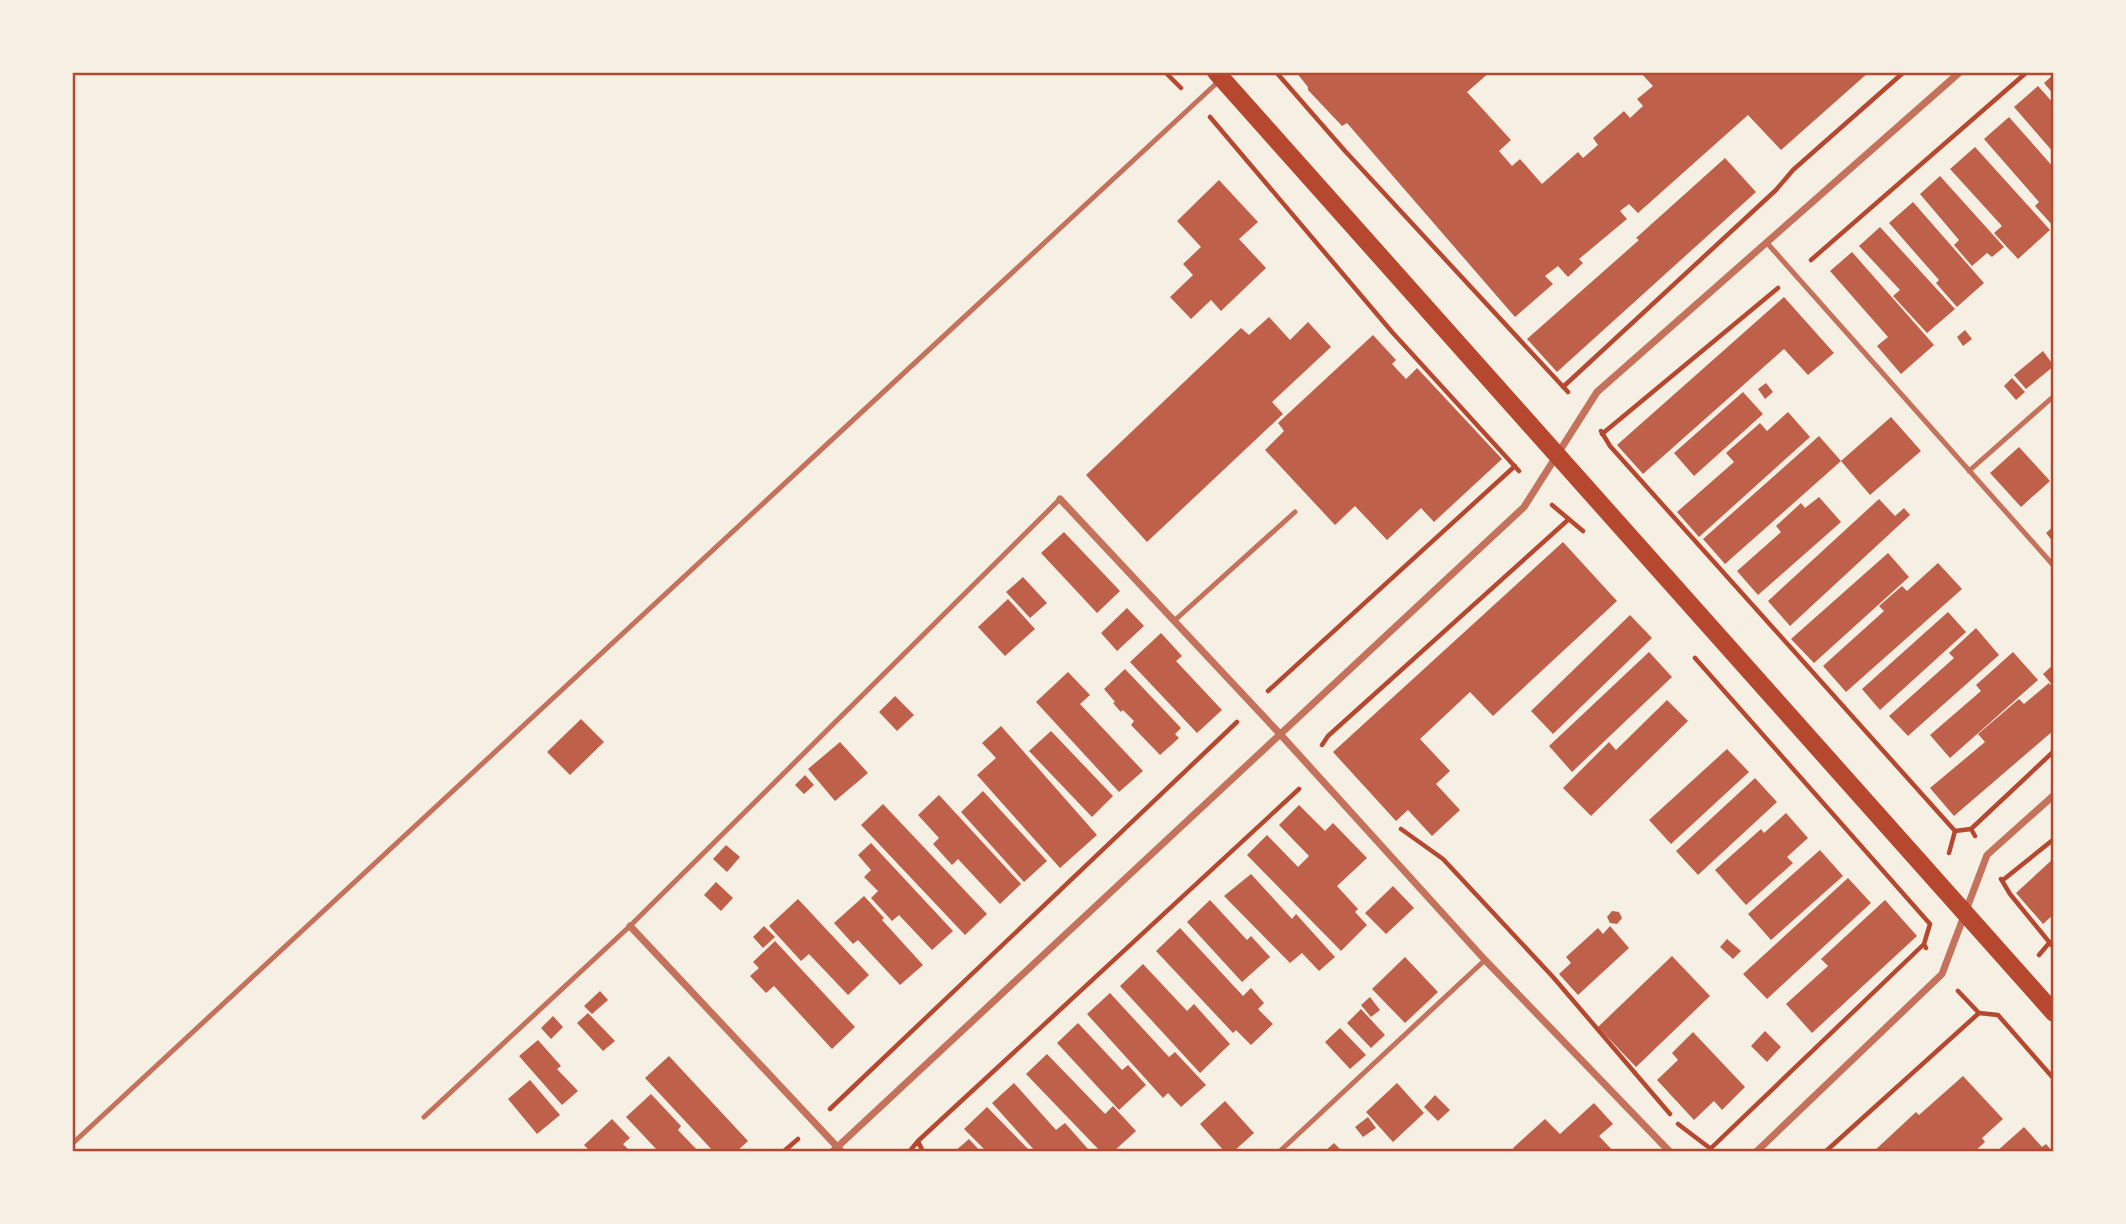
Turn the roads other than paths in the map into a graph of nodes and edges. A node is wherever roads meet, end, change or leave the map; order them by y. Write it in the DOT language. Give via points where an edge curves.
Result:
graph roads {
  1 [pos="1960,72"];
  2 [pos="1219,75"];
  3 [pos="1767,243"];
  4 [pos="2054,396"];
  5 [pos="1556,455"];
  6 [pos="1969,471"];
  7 [pos="1060,499"];
  8 [pos="1295,513"];
  9 [pos="2054,566"];
  10 [pos="1174,621"];
  11 [pos="1280,734"];
  12 [pos="2054,795"];
  13 [pos="1965,914"];
  14 [pos="629,926"];
  15 [pos="1485,960"];
  16 [pos="2054,1013"];
  17 [pos="424,1117"];
  18 [pos="72,1144"];
  19 [pos="837,1151"];
  20 [pos="1279,1152"];
  21 [pos="1670,1152"];
  22 [pos="1756,1152"];
  1 -- 3 [label="street"];
  2 -- 5 [label="main road"];
  2 -- 18 [label="lane" via="1196,103"];
  3 -- 5 [label="street" via="1597,392"];
  3 -- 6 [label="lane"];
  4 -- 6 [label="lane"];
  5 -- 11 [label="street" via="1524,507"];
  5 -- 13 [label="main road"];
  6 -- 9 [label="lane"];
  7 -- 10 [label="street"];
  7 -- 14 [label="lane"];
  8 -- 10 [label="lane"];
  10 -- 11 [label="street"];
  11 -- 15 [label="street"];
  11 -- 19 [label="street"];
  12 -- 13 [label="street" via="1987,855"];
  13 -- 16 [label="main road"];
  13 -- 22 [label="street" via="1942,974"];
  14 -- 17 [label="lane"];
  14 -- 19 [label="street"];
  15 -- 20 [label="lane"];
  15 -- 21 [label="street"];
}
